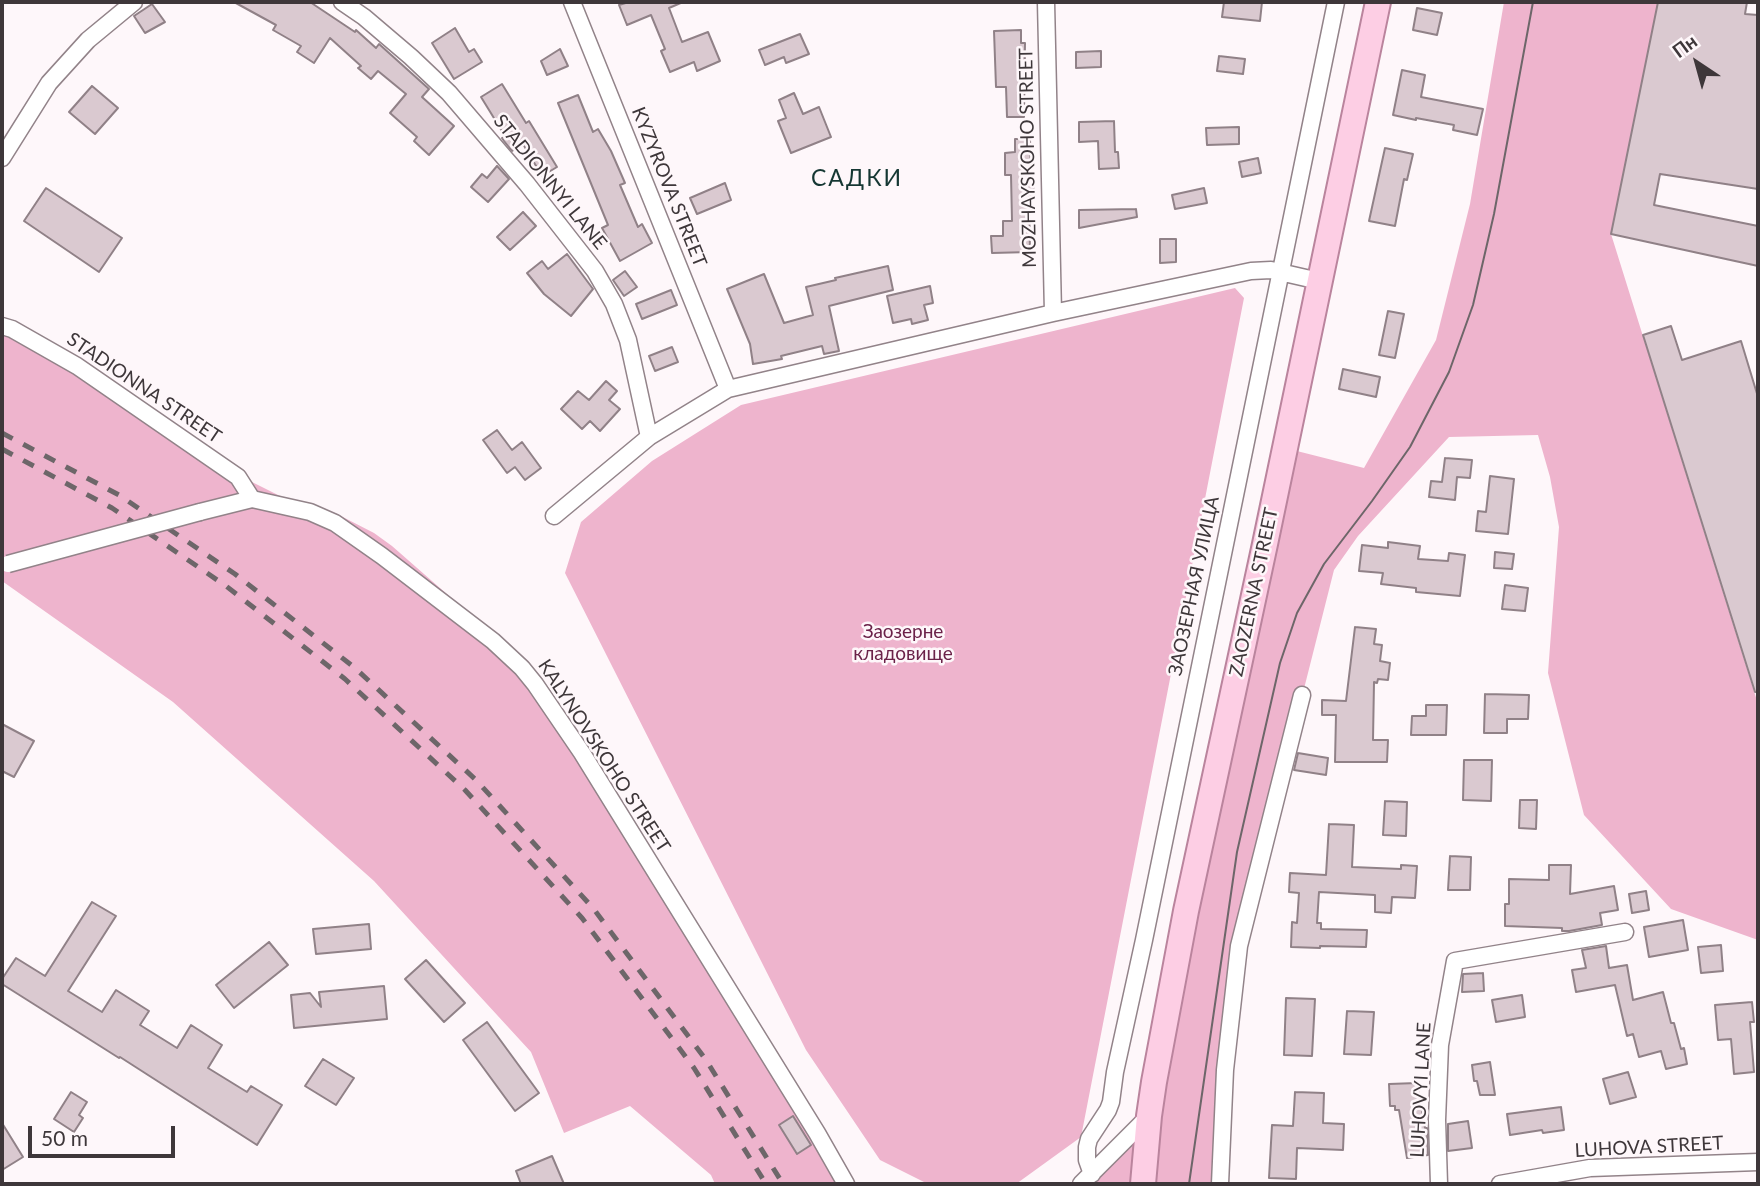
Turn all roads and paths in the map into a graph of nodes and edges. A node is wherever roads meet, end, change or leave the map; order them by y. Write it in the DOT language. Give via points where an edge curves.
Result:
graph roads {
  1 [pos="134,2"];
  2 [pos="342,2"];
  3 [pos="572,2"];
  4 [pos="1046,2"];
  5 [pos="1336,2"];
  6 [pos="1378,2"];
  7 [pos="2,158"];
  8 [pos="1280,272"];
  9 [pos="1319,281"];
  10 [pos="1053,313"];
  11 [pos="2,326"];
  12 [pos="728,389"];
  13 [pos="649,437"];
  14 [pos="252,499"];
  15 [pos="554,516"];
  16 [pos="5,564"];
  17 [pos="1302,695"];
  18 [pos="1625,932"];
  19 [pos="1149,1116"];
  20 [pos="1758,1162"];
  21 [pos="1086,1179"];
  22 [pos="846,1184"];
  23 [pos="1143,1184"];
  24 [pos="1220,1184"];
  25 [pos="1439,1184"];
  26 [pos="1500,1184"];
  1 -- 7 [label="street" via="88,40 49,83"];
  2 -- 13 [label="street, STADIONNYI LANE" via="449,93 595,271 628,340"];
  3 -- 12 [label="street, KYZYROVA STREET"];
  4 -- 10 [label="street, MOZHAYSKOHO STREET"];
  5 -- 8 [label="street, ЗАОЗЕРНАЯ УЛИЦА"];
  6 -- 9 [label="main road, ZAOZERNA STREET"];
  8 -- 9 [label="street"];
  8 -- 10 [label="street" via="1251,271"];
  8 -- 21 [label="street, ЗАОЗЕРНАЯ УЛИЦА" via="1111,1102 1089,1139"];
  9 -- 19 [label="main road, ZAOZERNA STREET" via="1186,911"];
  10 -- 12 [label="street"];
  11 -- 14 [label="street, STADIONNA STREET" via="77,366 238,477"];
  12 -- 13 [label="street"];
  13 -- 15 [label="street"];
  14 -- 16 [label="street, KALYNOVSKOHO STREET, bridge"];
  14 -- 22 [label="street, KALYNOVSKOHO STREET" via="310,512 335,523 493,641 522,668 582,753"];
  17 -- 24 [label="street" via="1239,946 1225,1070"];
  18 -- 25 [label="street, LUHOVYI LANE" via="1455,961 1440,1045"];
  19 -- 21 [label="street"];
  19 -- 23 [label="main road, ZAOZERNA STREET"];
  20 -- 26 [label="street, LUHOVA STREET" via="1590,1168"];
}
